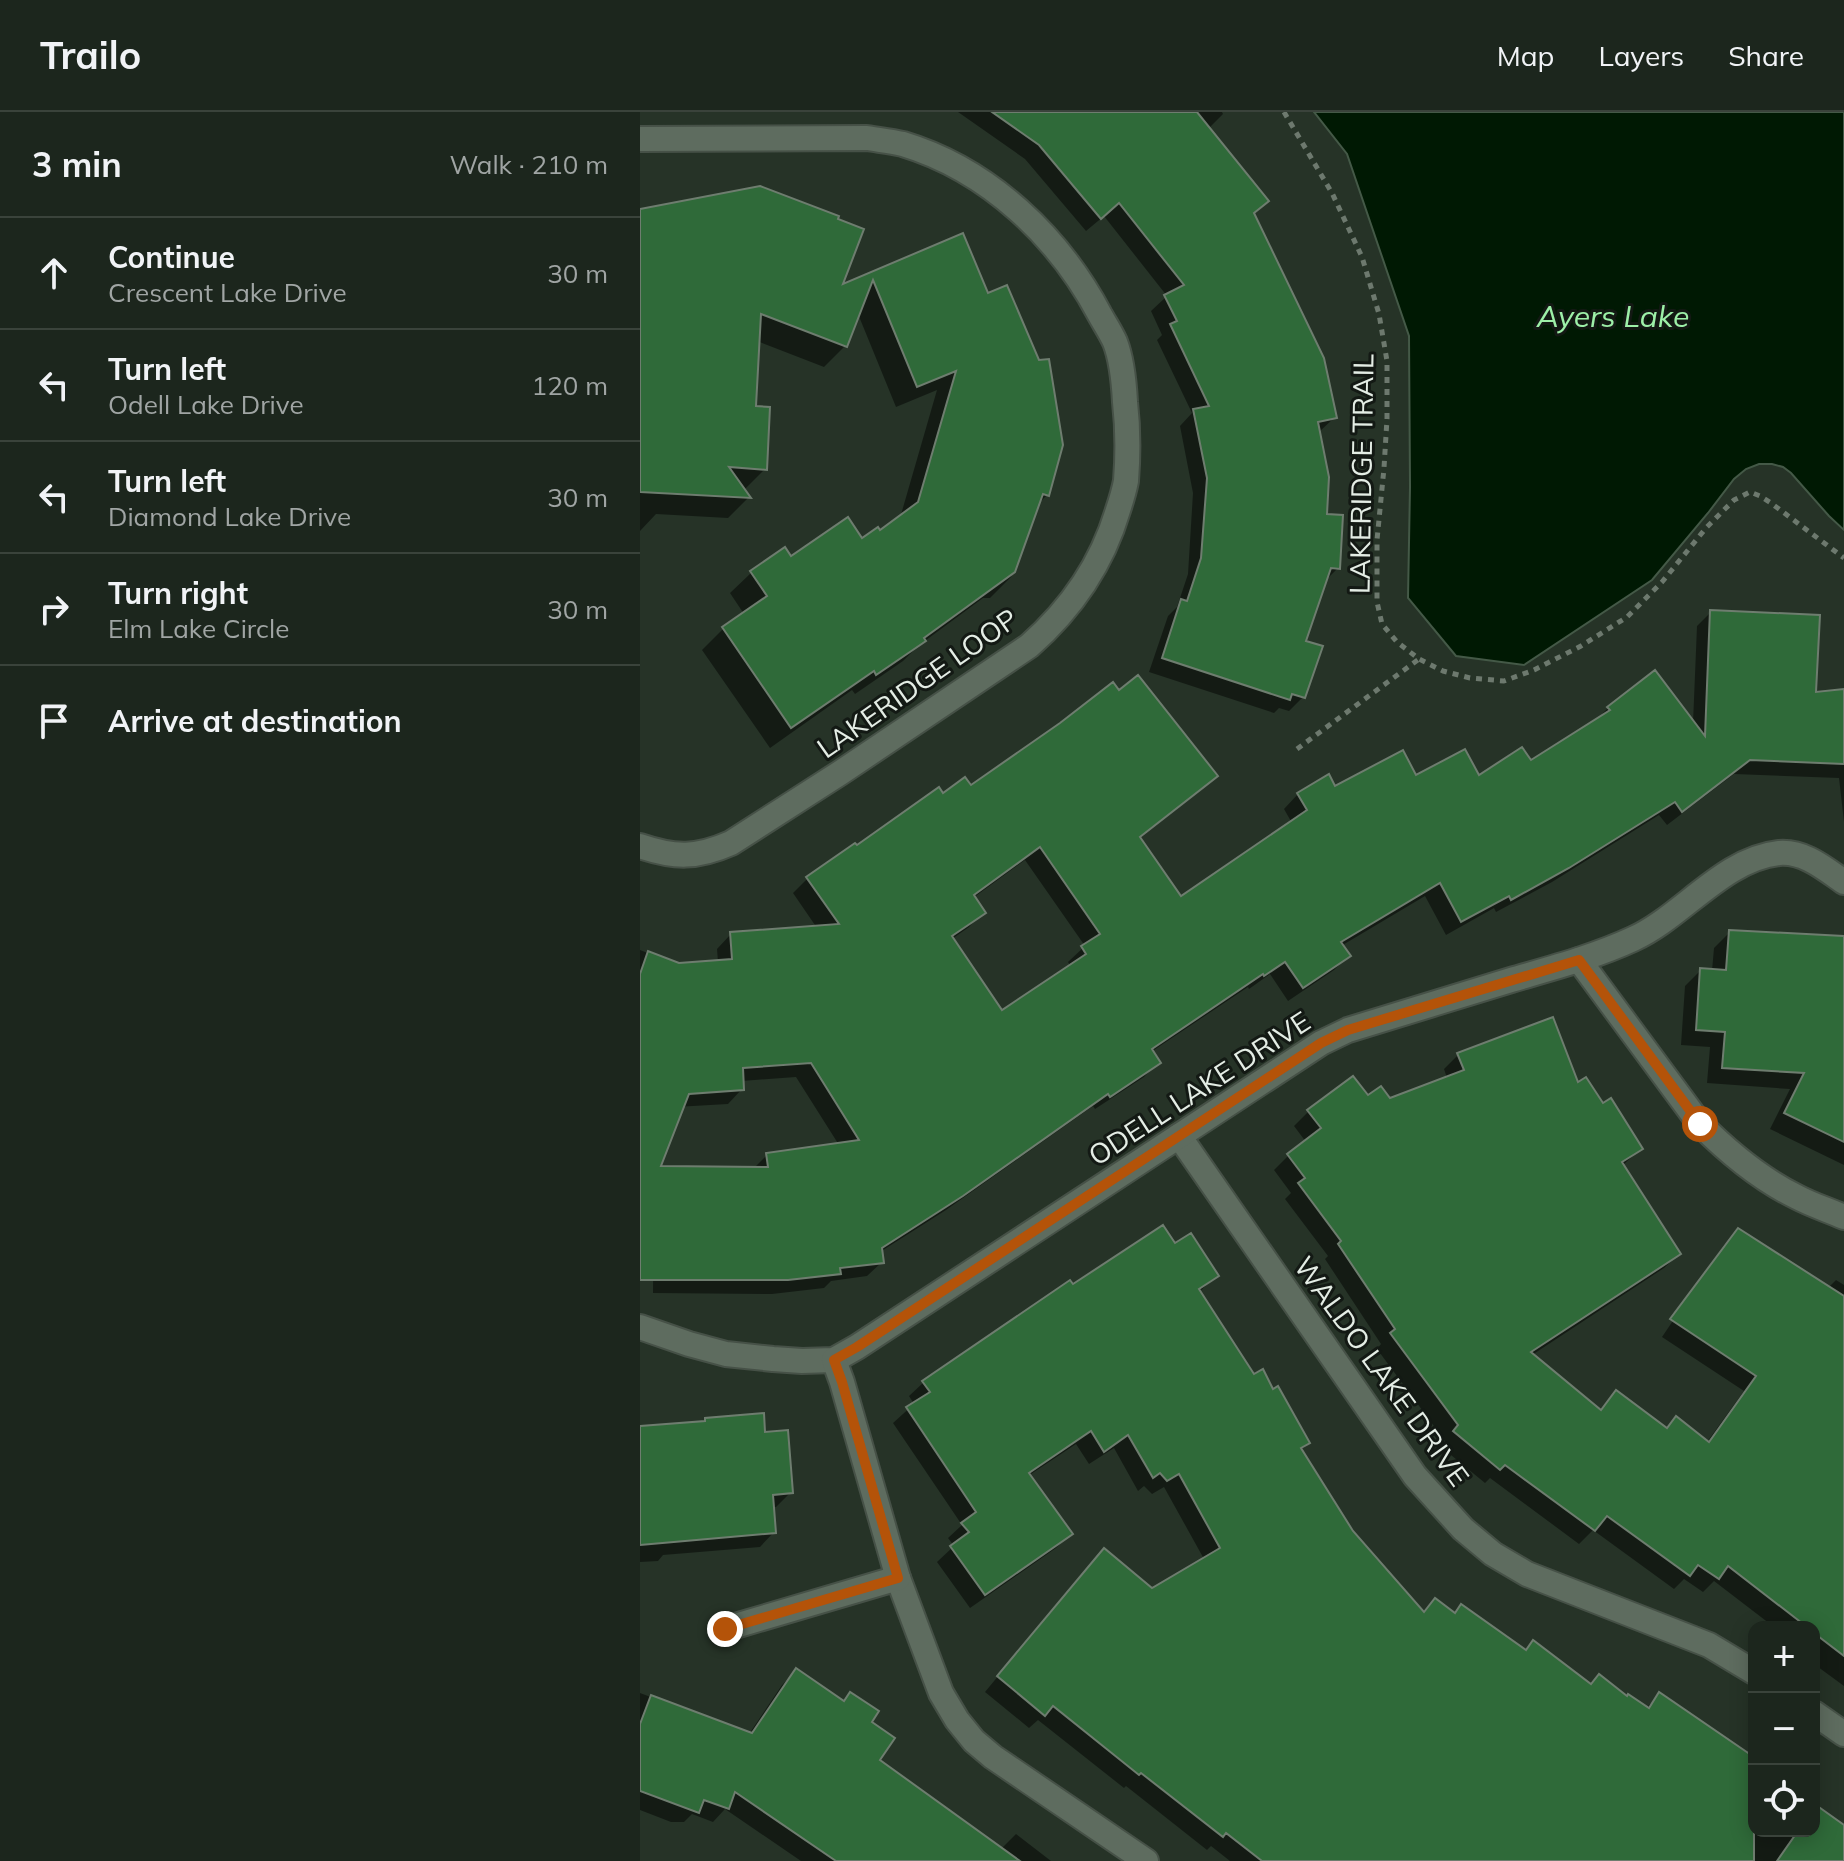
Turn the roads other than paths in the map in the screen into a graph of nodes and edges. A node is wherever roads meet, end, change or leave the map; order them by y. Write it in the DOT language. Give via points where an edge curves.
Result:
graph roads {
  1 [pos="640,139"];
  2 [pos="640,846"];
  3 [pos="1844,882"];
  4 [pos="1579,960"];
  5 [pos="1179,1136"];
  6 [pos="1844,1217"];
  7 [pos="640,1327"];
  8 [pos="834,1360"];
  9 [pos="898,1578"];
  10 [pos="725,1629"];
  11 [pos="1748,1668"];
  12 [pos="1820,1717"];
  13 [pos="1844,1734"];
  14 [pos="1146,1861"];
  1 -- 2 [label="street, LAKERIDGE LOOP" via="867,138 938,157 982,182 1022,212 1090,296 1115,344 1128,427 1125,484 1097,564 1052,625 1029,646 731,843 696,855"];
  3 -- 4 [label="street, ODELL LAKE DRIVE" via="1799,855 1756,858 1641,935"];
  4 -- 5 [label="street, ODELL LAKE DRIVE" via="1348,1030"];
  4 -- 6 [label="street" via="1700,1124 1724,1148 1797,1198"];
  5 -- 8 [label="street, ODELL LAKE DRIVE"];
  5 -- 11 [label="street, WALDO LAKE DRIVE" via="1415,1476 1463,1529 1527,1574 1709,1645"];
  7 -- 8 [label="street" via="726,1354"];
  8 -- 9 [label="street"];
  9 -- 10 [label="street"];
  9 -- 14 [label="street" via="941,1693 974,1741"];
  12 -- 13 [label="street"];
}
